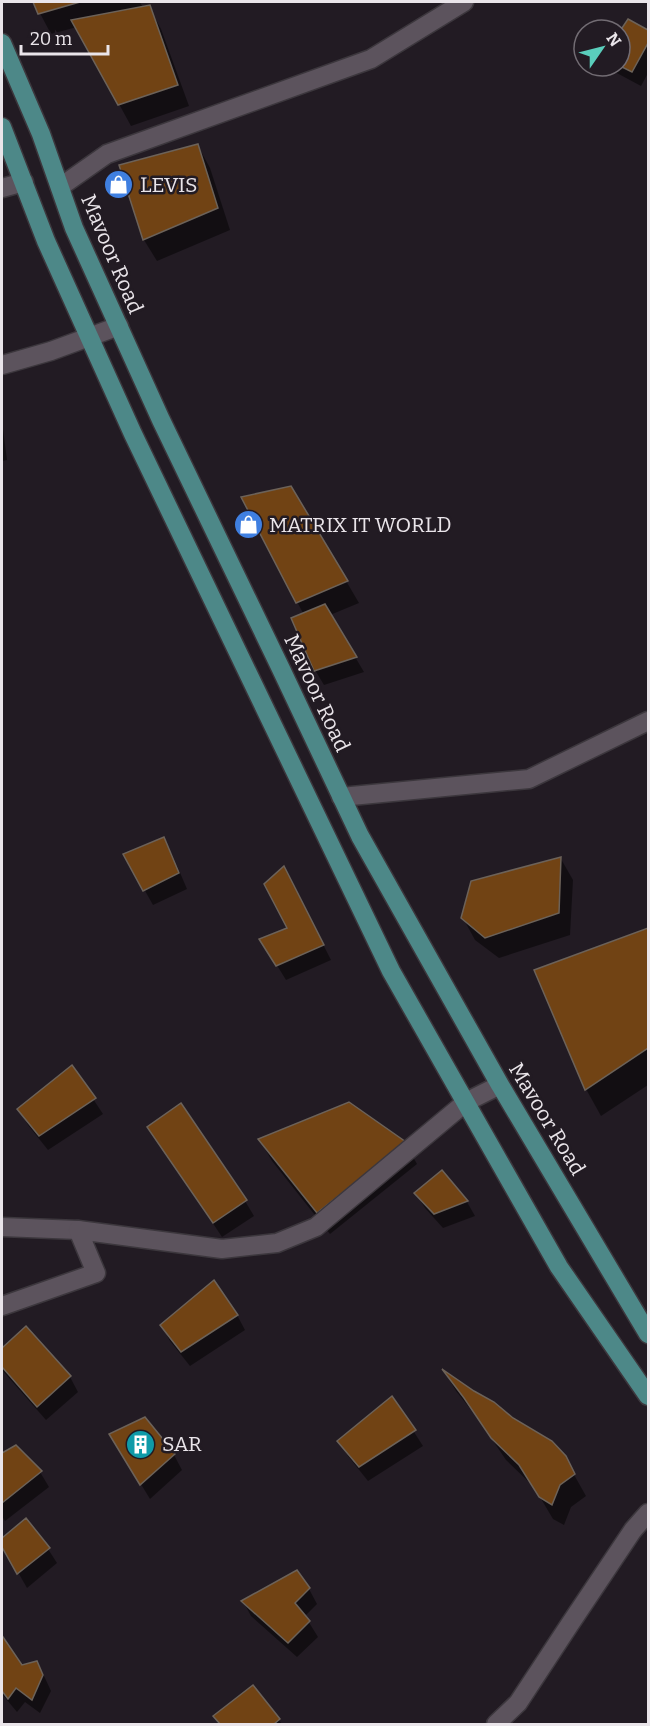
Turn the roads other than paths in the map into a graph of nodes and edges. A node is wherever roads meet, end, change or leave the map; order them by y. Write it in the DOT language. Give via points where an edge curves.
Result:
graph roads {
  1 [pos="464,2"];
  2 [pos="2,44"];
  3 [pos="2,127"];
  4 [pos="24,182"];
  5 [pos="60,187"];
  6 [pos="2,188"];
  7 [pos="119,326"];
  8 [pos="90,338"];
  9 [pos="2,365"];
  10 [pos="648,721"];
  11 [pos="341,797"];
  12 [pos="500,1085"];
  13 [pos="466,1102"];
  14 [pos="2,1227"];
  15 [pos="78,1230"];
  16 [pos="2,1306"];
  17 [pos="648,1334"];
  18 [pos="648,1396"];
  19 [pos="648,1513"];
  20 [pos="496,1725"];
  1 -- 5 [label="street" via="371,59 107,154"];
  2 -- 5 [label="main road, Mavoor Road"];
  3 -- 4 [label="main road"];
  4 -- 6 [label="street"];
  4 -- 8 [label="main road"];
  5 -- 7 [label="main road, Mavoor Road" via="74,228"];
  7 -- 8 [label="street"];
  7 -- 11 [label="main road, Mavoor Road"];
  8 -- 9 [label="street"];
  8 -- 13 [label="main road" via="391,971"];
  10 -- 11 [label="street" via="529,779"];
  11 -- 12 [label="main road, Mavoor Road"];
  12 -- 13 [label="street"];
  12 -- 17 [label="main road, Mavoor Road"];
  13 -- 15 [label="street" via="316,1227 277,1243 222,1249"];
  13 -- 18 [label="main road" via="559,1267"];
  14 -- 15 [label="street"];
  15 -- 16 [label="street" via="96,1273"];
  19 -- 20 [label="street" via="518,1704"];
}
